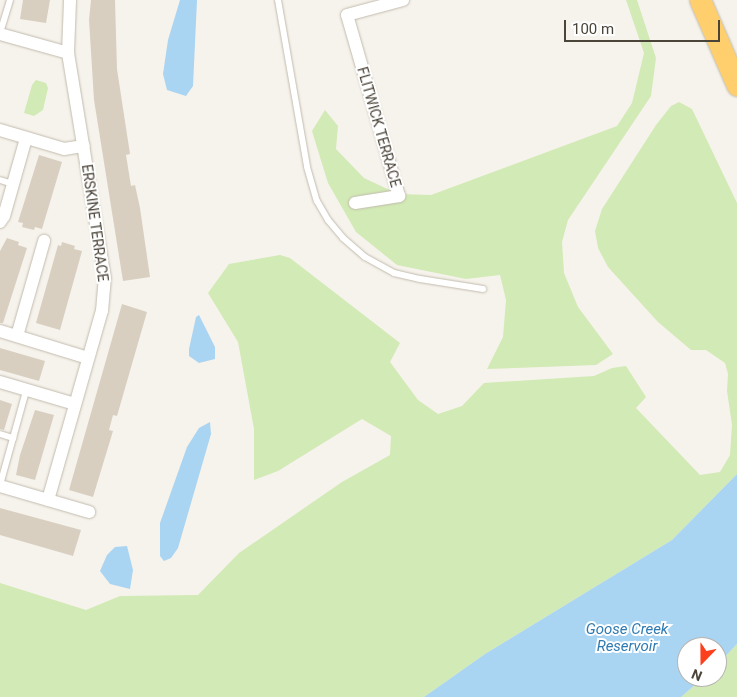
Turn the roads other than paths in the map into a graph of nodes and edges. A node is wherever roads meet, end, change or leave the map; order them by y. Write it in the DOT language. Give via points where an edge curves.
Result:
graph roads {
  1 [pos="10,0"];
  2 [pos="70,0"];
  3 [pos="278,0"];
  4 [pos="403,0"];
  5 [pos="700,0"];
  6 [pos="0,33"];
  7 [pos="68,53"];
  8 [pos="737,85"];
  9 [pos="0,130"];
  10 [pos="26,138"];
  11 [pos="84,146"];
  12 [pos="0,180"];
  13 [pos="13,184"];
  14 [pos="355,203"];
  15 [pos="0,222"];
  16 [pos="44,241"];
  17 [pos="483,289"];
  18 [pos="0,331"];
  19 [pos="17,336"];
  20 [pos="88,358"];
  21 [pos="0,382"];
  22 [pos="26,391"];
  23 [pos="75,404"];
  24 [pos="0,434"];
  25 [pos="13,438"];
  26 [pos="0,485"];
  27 [pos="48,500"];
  28 [pos="89,512"];
  1 -- 6 [label="lane"];
  2 -- 7 [label="street, ERSKINE TERRACE"];
  3 -- 17 [label="lane" via="307,168 317,200 328,220 365,257 394,272"];
  4 -- 14 [label="street, FLITWICK TERRACE" via="347,15 399,196"];
  5 -- 8 [label="highway"];
  6 -- 7 [label="street"];
  7 -- 11 [label="street, ERSKINE TERRACE"];
  9 -- 10 [label="street"];
  10 -- 11 [label="street" via="64,149"];
  10 -- 13 [label="street"];
  11 -- 20 [label="street, ERSKINE TERRACE" via="105,279 102,311"];
  12 -- 13 [label="lane"];
  13 -- 15 [label="street"];
  16 -- 19 [label="street"];
  18 -- 19 [label="street"];
  19 -- 20 [label="street"];
  20 -- 23 [label="street, ERSKINE TERRACE"];
  21 -- 22 [label="street"];
  22 -- 23 [label="street"];
  22 -- 25 [label="lane"];
  23 -- 27 [label="street, ERSKINE TERRACE"];
  24 -- 25 [label="lane"];
  25 -- 26 [label="lane"];
  26 -- 27 [label="street"];
  27 -- 28 [label="street"];
}
